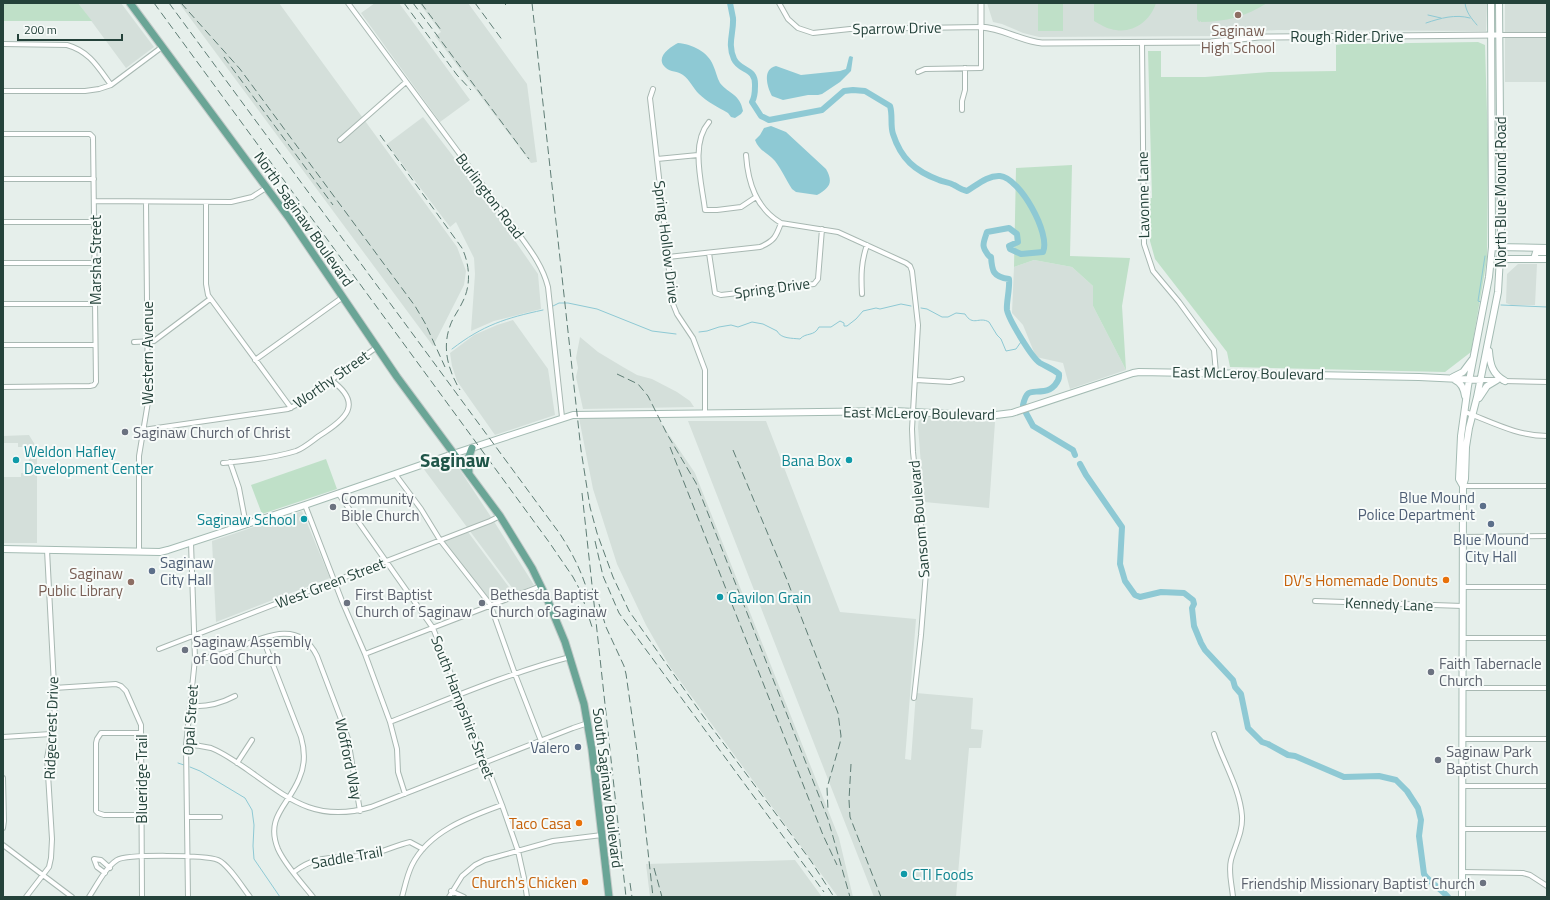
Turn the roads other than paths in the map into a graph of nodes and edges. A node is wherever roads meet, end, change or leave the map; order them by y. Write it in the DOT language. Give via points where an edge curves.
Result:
graph roads {
  1 [pos="130,3"];
  2 [pos="348,3"];
  3 [pos="779,3"];
  4 [pos="981,3"];
  5 [pos="1491,3"];
  6 [pos="1499,3"];
  7 [pos="981,27"];
  8 [pos="1499,35"];
  9 [pos="1547,35"];
  10 [pos="1491,36"];
  11 [pos="1142,42"];
  12 [pos="3,44"];
  13 [pos="162,47"];
  14 [pos="965,68"];
  15 [pos="918,72"];
  16 [pos="406,82"];
  17 [pos="111,84"];
  18 [pos="653,89"];
  19 [pos="3,91"];
  20 [pos="962,110"];
  21 [pos="709,122"];
  22 [pos="3,134"];
  23 [pos="340,140"];
  24 [pos="746,155"];
  25 [pos="698,156"];
  26 [pos="657,159"];
  27 [pos="3,179"];
  28 [pos="94,179"];
  29 [pos="266,188"];
  30 [pos="756,198"];
  31 [pos="94,201"];
  32 [pos="146,202"];
  33 [pos="206,203"];
  34 [pos="3,222"];
  35 [pos="94,222"];
  36 [pos="781,223"];
  37 [pos="822,229"];
  38 [pos="867,245"];
  39 [pos="1492,248"];
  40 [pos="1501,248"];
  41 [pos="1547,248"];
  42 [pos="1547,252"];
  43 [pos="709,253"];
  44 [pos="668,256"];
  45 [pos="1491,259"];
  46 [pos="1501,259"];
  47 [pos="1534,259"];
  48 [pos="1547,259"];
  49 [pos="3,263"];
  50 [pos="95,263"];
  51 [pos="862,294"];
  52 [pos="343,297"];
  53 [pos="210,299"];
  54 [pos="3,304"];
  55 [pos="95,304"];
  56 [pos="1489,341"];
  57 [pos="134,342"];
  58 [pos="147,342"];
  59 [pos="95,345"];
  60 [pos="3,346"];
  61 [pos="377,347"];
  62 [pos="1475,354"];
  63 [pos="255,360"];
  64 [pos="1216,373"];
  65 [pos="1449,378"];
  66 [pos="962,379"];
  67 [pos="1470,379"];
  68 [pos="331,380"];
  69 [pos="916,380"];
  70 [pos="1481,380"];
  71 [pos="1497,380"];
  72 [pos="1505,381"];
  73 [pos="1547,382"];
  74 [pos="3,387"];
  75 [pos="1466,403"];
  76 [pos="1476,403"];
  77 [pos="291,408"];
  78 [pos="914,411"];
  79 [pos="705,412"];
  80 [pos="1465,412"];
  81 [pos="1472,415"];
  82 [pos="562,417"];
  83 [pos="143,430"];
  84 [pos="1547,436"];
  85 [pos="472,448"];
  86 [pos="453,454"];
  87 [pos="230,462"];
  88 [pos="223,463"];
  89 [pos="395,474"];
  90 [pos="469,474"];
  91 [pos="1462,486"];
  92 [pos="1547,486"];
  93 [pos="338,493"];
  94 [pos="305,505"];
  95 [pos="500,516"];
  96 [pos="246,525"];
  97 [pos="1547,536"];
  98 [pos="1463,537"];
  99 [pos="440,540"];
  100 [pos="191,543"];
  101 [pos="3,549"];
  102 [pos="47,550"];
  103 [pos="139,551"];
  104 [pos="385,561"];
  105 [pos="335,580"];
  106 [pos="541,586"];
  107 [pos="1463,587"];
  108 [pos="1547,587"];
  109 [pos="1315,601"];
  110 [pos="490,604"];
  111 [pos="1462,606"];
  112 [pos="433,628"];
  113 [pos="195,635"];
  114 [pos="1462,638"];
  115 [pos="1547,638"];
  116 [pos="263,639"];
  117 [pos="160,649"];
  118 [pos="365,654"];
  119 [pos="570,657"];
  120 [pos="195,659"];
  121 [pos="515,674"];
  122 [pos="54,688"];
  123 [pos="1462,688"];
  124 [pos="1547,688"];
  125 [pos="235,696"];
  126 [pos="459,696"];
  127 [pos="914,698"];
  128 [pos="191,706"];
  129 [pos="390,722"];
  130 [pos="588,723"];
  131 [pos="141,733"];
  132 [pos="51,734"];
  133 [pos="1214,734"];
  134 [pos="3,737"];
  135 [pos="1547,738"];
  136 [pos="1462,739"];
  137 [pos="252,740"];
  138 [pos="541,741"];
  139 [pos="186,745"];
  140 [pos="485,762"];
  141 [pos="236,763"];
  142 [pos="3,778"];
  143 [pos="1462,786"];
  144 [pos="1547,786"];
  145 [pos="405,794"];
  146 [pos="288,798"];
  147 [pos="502,805"];
  148 [pos="360,811"];
  149 [pos="141,814"];
  150 [pos="187,817"];
  151 [pos="220,817"];
  152 [pos="3,828"];
  153 [pos="1462,829"];
  154 [pos="1547,829"];
  155 [pos="602,835"];
  156 [pos="3,845"];
  157 [pos="423,849"];
  158 [pos="518,851"];
  159 [pos="187,856"];
  160 [pos="141,857"];
  161 [pos="110,868"];
  162 [pos="294,872"];
  163 [pos="1462,872"];
  164 [pos="105,873"];
  165 [pos="42,875"];
  166 [pos="1547,886"];
  167 [pos="452,891"];
  168 [pos="26,897"];
  169 [pos="72,897"];
  170 [pos="89,897"];
  171 [pos="142,897"];
  172 [pos="188,897"];
  173 [pos="250,897"];
  174 [pos="312,897"];
  175 [pos="402,897"];
  176 [pos="448,897"];
  177 [pos="464,897"];
  178 [pos="527,897"];
  179 [pos="609,897"];
  180 [pos="1233,897"];
  181 [pos="1462,897"];
  1 -- 13 [label="main road, North Saginaw Boulevard"];
  2 -- 16 [label="street, Burlington Road"];
  3 -- 7 [label="street, Sparrow Drive" via="788,19 798,28 813,33 850,29"];
  4 -- 7 [label="street"];
  5 -- 10 [label="main road, North Blue Mound Road"];
  6 -- 8 [label="main road, North Blue Mound Road"];
  7 -- 11 [label="street, Rough Rider Drive" via="1000,30 1036,42"];
  7 -- 14 [label="street" via="981,68"];
  8 -- 9 [label="street"];
  8 -- 10 [label="street, Rough Rider Drive"];
  8 -- 40 [label="main road, North Blue Mound Road"];
  10 -- 11 [label="street, Rough Rider Drive" via="1263,36 1211,42"];
  10 -- 39 [label="main road, North Blue Mound Road"];
  11 -- 64 [label="street, Lavonne Lane" via="1144,244 1153,271 1214,350"];
  12 -- 17 [label="street" via="67,45 76,48 93,59"];
  13 -- 17 [label="street"];
  13 -- 29 [label="main road, North Saginaw Boulevard"];
  14 -- 15 [label="street" via="925,69"];
  14 -- 20 [label="street"];
  16 -- 23 [label="street"];
  16 -- 82 [label="street, Burlington Road" via="536,257 544,273 549,292"];
  17 -- 19 [label="street" via="85,91"];
  18 -- 26 [label="street, Spring Hollow Drive" via="650,98"];
  21 -- 25 [label="street" via="700,137"];
  22 -- 28 [label="street, Marsha Street" via="90,134 93,136"];
  24 -- 30 [label="street"];
  25 -- 26 [label="street"];
  25 -- 30 [label="street" via="705,210 741,207"];
  26 -- 44 [label="street, Spring Hollow Drive"];
  27 -- 28 [label="street"];
  28 -- 31 [label="street, Marsha Street"];
  29 -- 33 [label="street" via="240,201"];
  29 -- 52 [label="main road, North Saginaw Boulevard"];
  30 -- 36 [label="street" via="766,212"];
  31 -- 32 [label="street"];
  31 -- 35 [label="street, Marsha Street"];
  32 -- 33 [label="street"];
  32 -- 58 [label="street, Western Avenue"];
  33 -- 53 [label="street" via="206,284"];
  34 -- 35 [label="street"];
  35 -- 50 [label="street, Marsha Street"];
  36 -- 37 [label="street, Sansom Boulevard"];
  36 -- 43 [label="street" via="776,237 770,243 760,247"];
  37 -- 38 [label="street, Sansom Boulevard" via="838,232"];
  37 -- 43 [label="street, Spring Drive" via="818,279 814,284 721,295 715,293"];
  38 -- 51 [label="street" via="861,273"];
  38 -- 69 [label="street, Sansom Boulevard" via="906,263 912,271 918,325"];
  39 -- 40 [label="main road"];
  39 -- 45 [label="main road, North Blue Mound Road"];
  40 -- 41 [label="main road"];
  40 -- 46 [label="main road, North Blue Mound Road"];
  42 -- 47 [label="main road" via="1536,252"];
  43 -- 44 [label="street"];
  44 -- 79 [label="street, Spring Hollow Drive" via="672,299 677,314 693,338 705,370"];
  45 -- 46 [label="main road"];
  45 -- 62 [label="main road, North Blue Mound Road"];
  46 -- 47 [label="main road"];
  46 -- 56 [label="main road, North Blue Mound Road"];
  47 -- 48 [label="main road"];
  49 -- 50 [label="street"];
  50 -- 55 [label="street, Marsha Street"];
  52 -- 61 [label="main road, North Saginaw Boulevard"];
  52 -- 63 [label="street"];
  53 -- 58 [label="street" via="159,338"];
  53 -- 63 [label="street"];
  54 -- 55 [label="street"];
  55 -- 59 [label="street, Marsha Street"];
  56 -- 70 [label="main road, North Blue Mound Road"];
  56 -- 72 [label="main road" via="1492,368 1498,377"];
  57 -- 58 [label="street"];
  58 -- 83 [label="street, Western Avenue" via="148,402"];
  59 -- 60 [label="street"];
  59 -- 74 [label="street, Marsha Street" via="94,385"];
  61 -- 68 [label="street, Worthy Street"];
  61 -- 86 [label="main road, North Saginaw Boulevard"];
  62 -- 65 [label="main road" via="1463,372"];
  62 -- 67 [label="main road, North Blue Mound Road"];
  63 -- 77 [label="street"];
  64 -- 65 [label="main road, East McLeroy Boulevard"];
  64 -- 78 [label="main road, East McLeroy Boulevard" via="1133,373 999,416"];
  65 -- 67 [label="main road, East McLeroy Boulevard"];
  65 -- 75 [label="main road" via="1461,384"];
  66 -- 69 [label="street" via="950,382"];
  67 -- 70 [label="main road, East McLeroy Boulevard"];
  67 -- 75 [label="main road, North Blue Mound Road"];
  68 -- 77 [label="street, Worthy Street"];
  68 -- 87 [label="street" via="340,387 349,400 348,412 339,422 297,450"];
  69 -- 78 [label="street, Sansom Boulevard"];
  70 -- 71 [label="street"];
  70 -- 76 [label="main road, North Blue Mound Road"];
  71 -- 72 [label="street"];
  71 -- 76 [label="main road" via="1487,386"];
  72 -- 73 [label="street"];
  75 -- 80 [label="main road, North Blue Mound Road"];
  76 -- 81 [label="main road"];
  77 -- 83 [label="street, Worthy Street"];
  78 -- 79 [label="main road, East McLeroy Boulevard"];
  78 -- 127 [label="street, Sansom Boulevard" via="913,452 926,572"];
  79 -- 82 [label="main road, East McLeroy Boulevard" via="581,414"];
  80 -- 81 [label="street"];
  80 -- 91 [label="main road, North Blue Mound Road" via="1459,479"];
  81 -- 84 [label="street" via="1517,432"];
  81 -- 91 [label="main road" via="1466,447 1466,479"];
  82 -- 85 [label="main road, East McLeroy Boulevard"];
  83 -- 103 [label="street, Western Avenue" via="139,456"];
  85 -- 86 [label="main road, East McLeroy Boulevard"];
  85 -- 90 [label="main road" via="468,459"];
  86 -- 89 [label="main road, East McLeroy Boulevard"];
  86 -- 90 [label="main road, South Saginaw Boulevard"];
  87 -- 88 [label="street"];
  87 -- 96 [label="street"];
  89 -- 93 [label="main road, East McLeroy Boulevard"];
  89 -- 99 [label="street"];
  90 -- 95 [label="main road, South Saginaw Boulevard"];
  91 -- 92 [label="street"];
  91 -- 98 [label="main road"];
  93 -- 94 [label="main road, East McLeroy Boulevard"];
  93 -- 104 [label="street, South Hampshire Street"];
  94 -- 96 [label="main road, East McLeroy Boulevard"];
  94 -- 105 [label="street"];
  95 -- 99 [label="street, West Green Street"];
  95 -- 106 [label="main road, South Saginaw Boulevard"];
  96 -- 100 [label="main road, East McLeroy Boulevard"];
  97 -- 98 [label="street"];
  98 -- 107 [label="main road"];
  99 -- 104 [label="street, West Green Street"];
  99 -- 110 [label="street"];
  100 -- 103 [label="main road, East McLeroy Boulevard" via="160,552"];
  100 -- 113 [label="street, Opal Street"];
  101 -- 102 [label="main road, East McLeroy Boulevard"];
  102 -- 103 [label="main road, East McLeroy Boulevard"];
  102 -- 122 [label="street, Ridgecrest Drive"];
  104 -- 105 [label="street, West Green Street"];
  104 -- 112 [label="street, South Hampshire Street"];
  105 -- 113 [label="street, West Green Street"];
  105 -- 118 [label="street"];
  106 -- 110 [label="street"];
  106 -- 119 [label="main road, South Saginaw Boulevard"];
  107 -- 108 [label="street"];
  107 -- 111 [label="main road"];
  109 -- 111 [label="street, Kennedy Lane"];
  110 -- 112 [label="street"];
  110 -- 121 [label="street"];
  111 -- 114 [label="main road"];
  112 -- 118 [label="street"];
  112 -- 126 [label="street, South Hampshire Street"];
  113 -- 117 [label="street, West Green Street"];
  113 -- 120 [label="street, Opal Street"];
  114 -- 115 [label="street"];
  114 -- 123 [label="main road"];
  116 -- 120 [label="street, Wofford Way" via="209,659"];
  116 -- 146 [label="street" via="303,744 302,773"];
  116 -- 148 [label="street, Wofford Way" via="273,634 289,633 305,639 313,647 348,739"];
  118 -- 129 [label="street"];
  119 -- 121 [label="street"];
  119 -- 130 [label="main road, South Saginaw Boulevard"];
  120 -- 128 [label="street, Opal Street"];
  121 -- 126 [label="street"];
  121 -- 138 [label="street"];
  122 -- 131 [label="street, Blueridge Trail" via="116,684 121,686 126,691 141,725"];
  122 -- 132 [label="street, Ridgecrest Drive" via="55,705"];
  123 -- 124 [label="street"];
  123 -- 136 [label="main road"];
  125 -- 128 [label="street" via="206,707"];
  126 -- 129 [label="street"];
  126 -- 140 [label="street, South Hampshire Street"];
  128 -- 139 [label="street, Opal Street"];
  129 -- 145 [label="street" via="397,749 398,772"];
  130 -- 138 [label="street"];
  130 -- 155 [label="main road, South Saginaw Boulevard"];
  131 -- 149 [label="street, Blueridge Trail"];
  131 -- 149 [label="street" via="101,733 96,743 96,811 104,815"];
  132 -- 134 [label="street"];
  132 -- 165 [label="street, Ridgecrest Drive" via="47,758 52,850 48,867"];
  133 -- 180 [label="street" via="1232,776 1241,809 1240,833 1230,868"];
  135 -- 136 [label="street"];
  136 -- 143 [label="main road"];
  137 -- 141 [label="street"];
  138 -- 140 [label="street"];
  139 -- 141 [label="street" via="211,748"];
  139 -- 150 [label="street, Opal Street"];
  140 -- 145 [label="street"];
  140 -- 147 [label="street, South Hampshire Street"];
  141 -- 146 [label="street"];
  142 -- 152 [label="street"];
  143 -- 144 [label="street"];
  143 -- 153 [label="main road"];
  145 -- 148 [label="street"];
  146 -- 148 [label="street" via="324,812"];
  146 -- 162 [label="street" via="276,818 274,834 279,851"];
  147 -- 157 [label="street" via="453,825"];
  147 -- 158 [label="street, South Hampshire Street"];
  149 -- 160 [label="street, Blueridge Trail"];
  150 -- 151 [label="street"];
  150 -- 159 [label="street, Opal Street"];
  153 -- 154 [label="street"];
  153 -- 163 [label="main road"];
  155 -- 158 [label="street" via="553,841"];
  155 -- 179 [label="main road, South Saginaw Boulevard"];
  156 -- 165 [label="street"];
  157 -- 162 [label="street, Saddle Trail" via="410,842 370,855 316,859"];
  157 -- 175 [label="street" via="409,871"];
  158 -- 167 [label="street" via="475,865 462,876"];
  158 -- 178 [label="street, South Hampshire Street"];
  159 -- 160 [label="street"];
  159 -- 172 [label="street, Opal Street"];
  159 -- 173 [label="street" via="218,860"];
  160 -- 161 [label="street" via="123,858 114,862"];
  160 -- 171 [label="street, Blueridge Trail"];
  161 -- 164 [label="street"];
  161 -- 164 [label="street" via="101,860 94,859 97,867"];
  162 -- 174 [label="street"];
  163 -- 166 [label="street" via="1523,873"];
  163 -- 181 [label="main road"];
  164 -- 170 [label="street"];
  165 -- 168 [label="street, Ridgecrest Drive"];
  165 -- 169 [label="street"];
  167 -- 176 [label="street"];
  167 -- 177 [label="street"];
}
